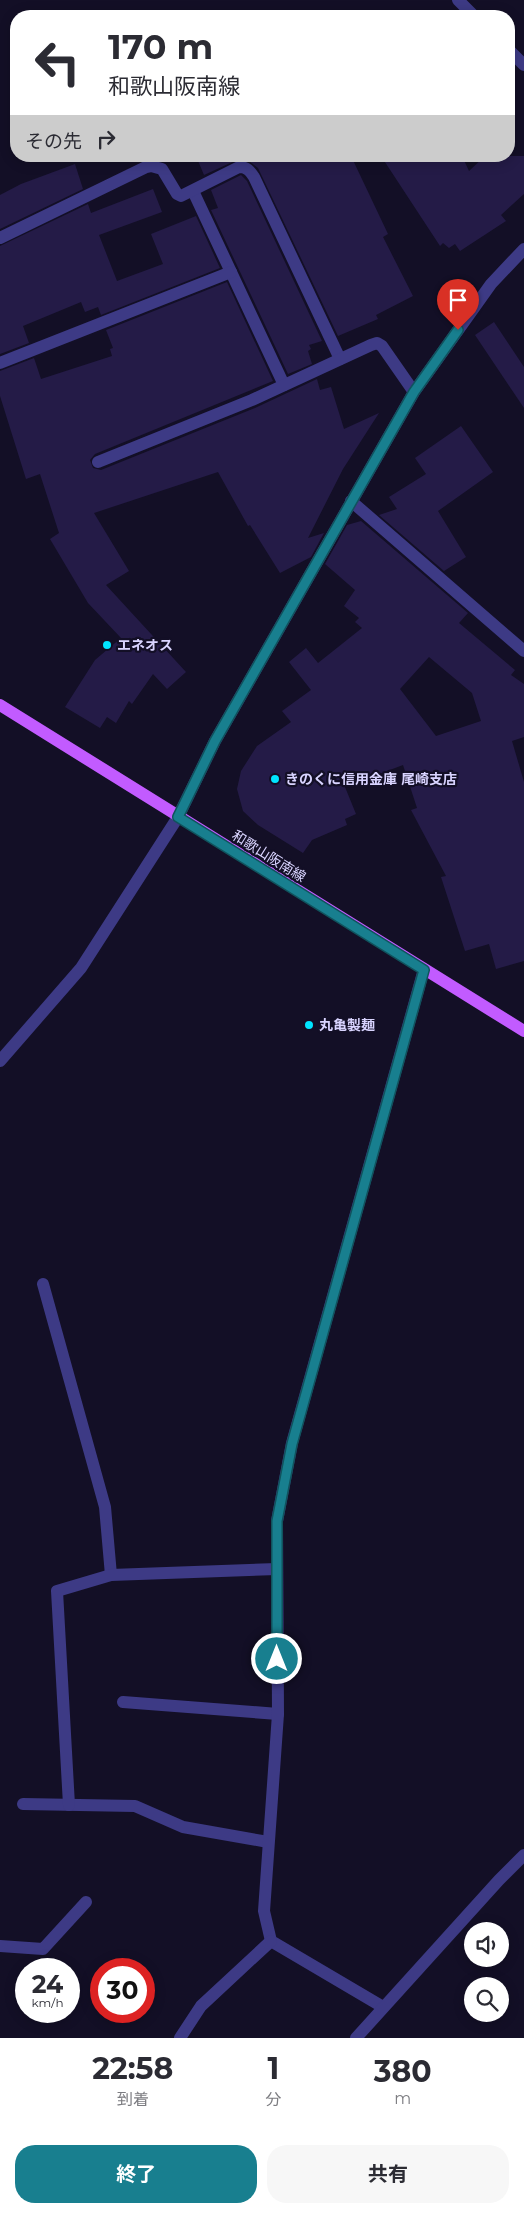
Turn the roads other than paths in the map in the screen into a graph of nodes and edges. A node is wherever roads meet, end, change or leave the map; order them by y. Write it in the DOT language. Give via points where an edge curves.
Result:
graph roads {
  1 [pos="458,0"];
  2 [pos="468,10"];
  3 [pos="515,56"];
  4 [pos="524,65"];
  5 [pos="193,191"];
  6 [pos="0,238"];
  7 [pos="524,248"];
  8 [pos="231,272"];
  9 [pos="340,359"];
  10 [pos="0,363"];
  11 [pos="284,385"];
  12 [pos="414,392"];
  13 [pos="98,462"];
  14 [pos="352,501"];
  15 [pos="524,651"];
  16 [pos="0,705"];
  17 [pos="178,817"];
  18 [pos="424,970"];
  19 [pos="524,1031"];
  20 [pos="0,1061"];
  21 [pos="43,1284"];
  22 [pos="277,1569"];
  23 [pos="111,1575"];
  24 [pos="123,1702"];
  25 [pos="278,1714"];
  26 [pos="23,1804"];
  27 [pos="69,1805"];
  28 [pos="268,1842"];
  29 [pos="524,1855"];
  30 [pos="86,1902"];
  31 [pos="271,1941"];
  32 [pos="0,1946"];
  33 [pos="383,2007"];
  34 [pos="180,2038"];
  35 [pos="356,2038"];
  1 -- 2 [label="street"];
  3 -- 4 [label="street"];
  5 -- 6 [label="street" via="181,196 177,194 162,169 146,167"];
  5 -- 8 [label="street"];
  5 -- 9 [label="street" via="239,167 250,171"];
  7 -- 12 [label="street" via="492,284"];
  8 -- 10 [label="street"];
  8 -- 11 [label="street"];
  9 -- 11 [label="street"];
  9 -- 12 [label="street" via="377,343"];
  11 -- 13 [label="street"];
  12 -- 14 [label="street"];
  14 -- 15 [label="street"];
  14 -- 17 [label="street" via="215,741"];
  16 -- 17 [label="main road, 和歌山阪南線"];
  17 -- 18 [label="main road, 和歌山阪南線"];
  17 -- 20 [label="street" via="80,968"];
  18 -- 19 [label="main road, 和歌山阪南線"];
  18 -- 22 [label="street" via="292,1444 277,1521"];
  21 -- 23 [label="street" via="105,1507"];
  22 -- 23 [label="street"];
  22 -- 25 [label="street"];
  23 -- 27 [label="street" via="57,1591"];
  24 -- 25 [label="street"];
  25 -- 28 [label="street"];
  26 -- 27 [label="street"];
  27 -- 28 [label="street" via="135,1806 183,1827"];
  28 -- 31 [label="street" via="264,1911"];
  29 -- 33 [label="street"];
  30 -- 32 [label="street" via="44,1949"];
  31 -- 33 [label="street"];
  31 -- 34 [label="street" via="201,2006"];
  33 -- 35 [label="street"];
}
